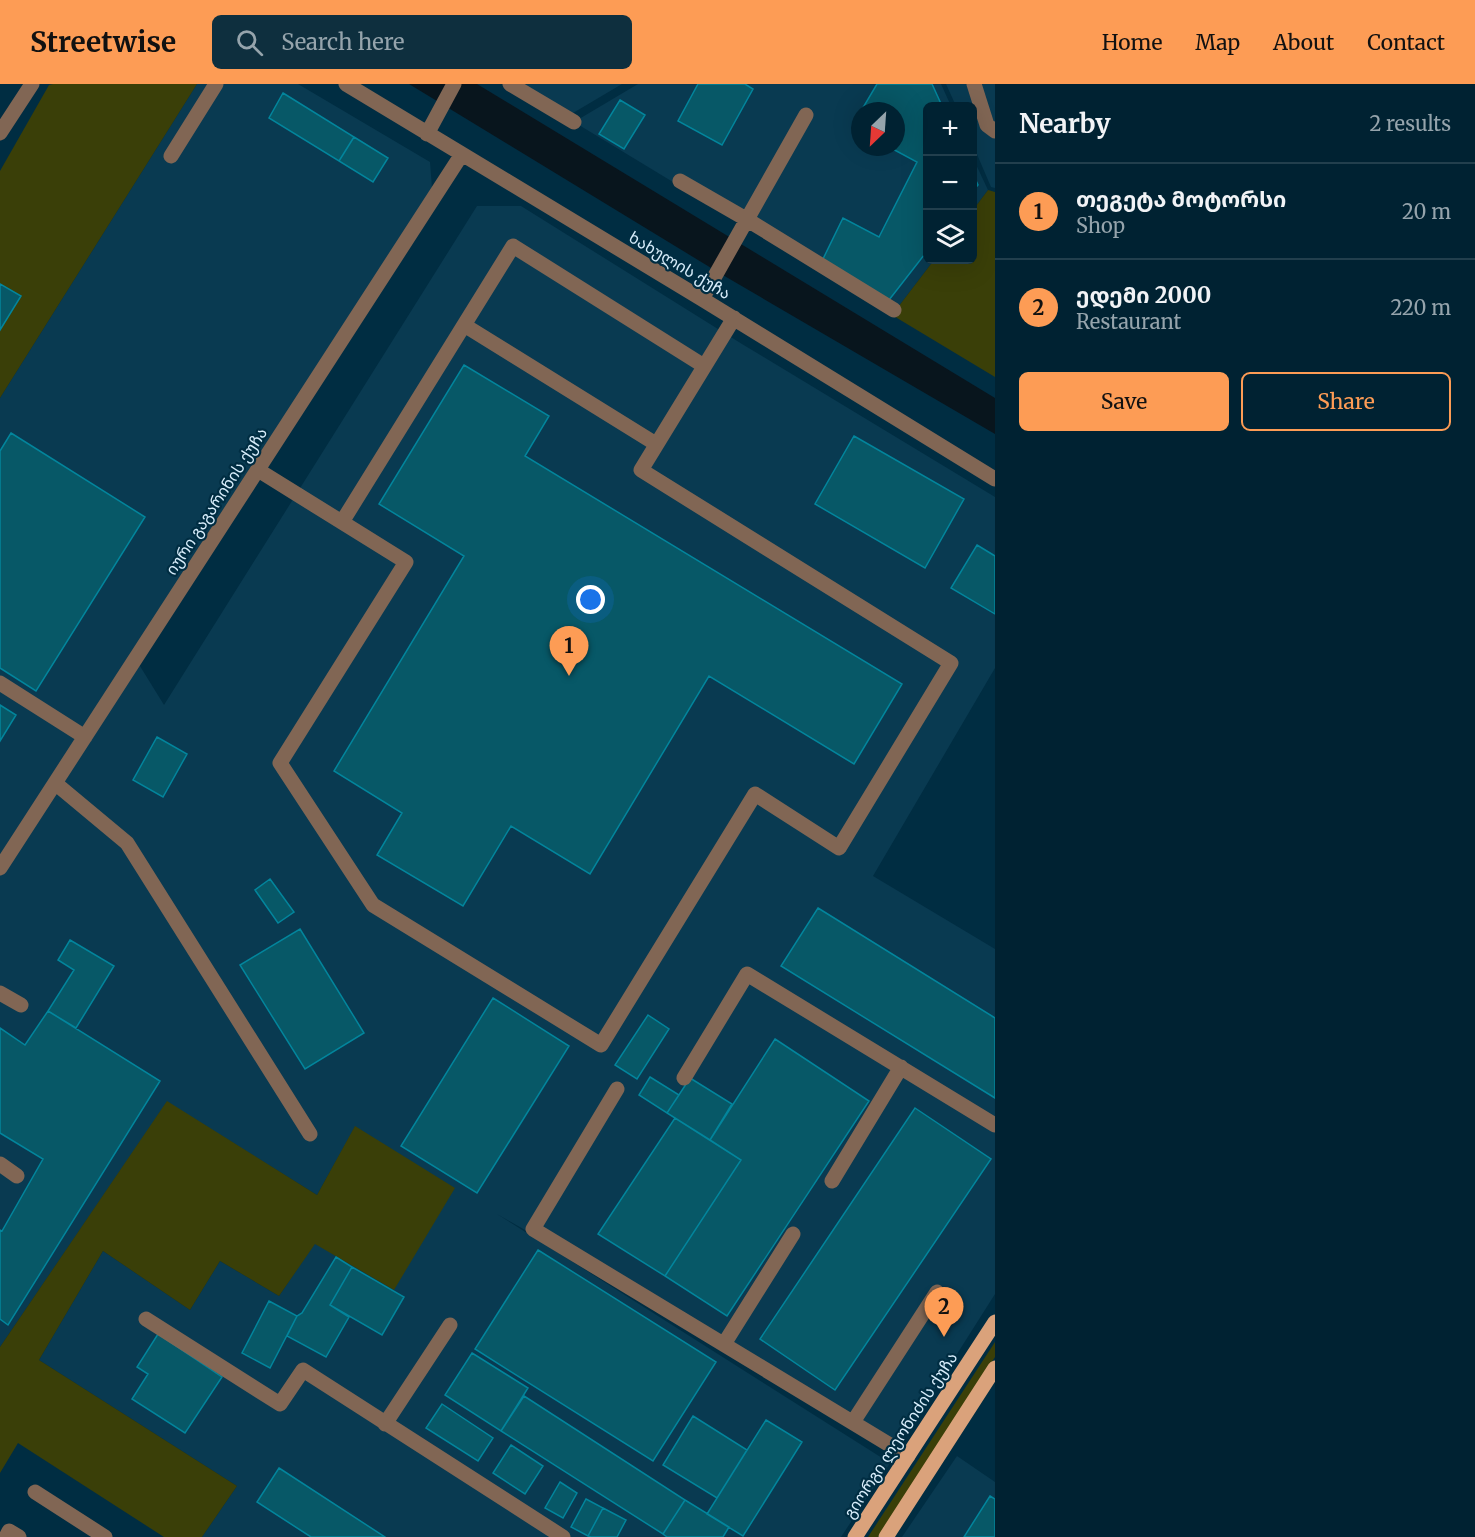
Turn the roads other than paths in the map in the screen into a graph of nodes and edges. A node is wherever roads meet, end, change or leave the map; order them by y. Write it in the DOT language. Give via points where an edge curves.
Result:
graph roads {
  1 [pos="32,84"];
  2 [pos="216,84"];
  3 [pos="346,84"];
  4 [pos="454,84"];
  5 [pos="510,84"];
  6 [pos="974,84"];
  7 [pos="806,115"];
  8 [pos="574,122"];
  9 [pos="995,131"];
  10 [pos="0,133"];
  11 [pos="428,134"];
  12 [pos="462,154"];
  13 [pos="171,156"];
  14 [pos="680,181"];
  15 [pos="746,219"];
  16 [pos="702,299"];
  17 [pos="894,310"];
  18 [pos="734,318"];
  19 [pos="464,325"];
  20 [pos="704,366"];
  21 [pos="656,444"];
  22 [pos="258,470"];
  23 [pos="995,479"];
  24 [pos="342,522"];
  25 [pos="0,683"];
  26 [pos="85,736"];
  27 [pos="55,783"];
  28 [pos="0,868"];
  29 [pos="0,993"];
  30 [pos="21,1005"];
  31 [pos="901,1067"];
  32 [pos="684,1078"];
  33 [pos="617,1089"];
  34 [pos="995,1125"];
  35 [pos="310,1134"];
  36 [pos="0,1164"];
  37 [pos="17,1176"];
  38 [pos="832,1181"];
  39 [pos="793,1234"];
  40 [pos="937,1292"];
  41 [pos="146,1318"];
  42 [pos="995,1322"];
  43 [pos="450,1325"];
  44 [pos="724,1344"];
  45 [pos="995,1368"];
  46 [pos="853,1422"];
  47 [pos="385,1424"];
  48 [pos="908,1455"];
  49 [pos="35,1492"];
  50 [pos="6,1537"];
  51 [pos="19,1537"];
  52 [pos="105,1537"];
  53 [pos="563,1537"];
  54 [pos="855,1537"];
  55 [pos="886,1537"];
  1 -- 10 [label="street"];
  2 -- 13 [label="street"];
  3 -- 11 [label="street, ხახულის ქუჩა"];
  4 -- 11 [label="street"];
  5 -- 8 [label="street"];
  6 -- 9 [label="street" via="987,125"];
  7 -- 15 [label="street"];
  11 -- 12 [label="street, ხახულის ქუჩა"];
  12 -- 16 [label="street, ხახულის ქუჩა"];
  12 -- 22 [label="street, იური გაგარინის ქუჩა"];
  14 -- 15 [label="street"];
  15 -- 16 [label="street"];
  15 -- 17 [label="street"];
  16 -- 18 [label="street, ხახულის ქუჩა"];
  18 -- 20 [label="street"];
  18 -- 23 [label="street, ხახულის ქუჩა"];
  19 -- 20 [label="street" via="513,246"];
  19 -- 21 [label="street"];
  19 -- 24 [label="street"];
  20 -- 21 [label="street"];
  21 -- 24 [label="street" via="641,470 951,663 839,848 755,794 601,1045 373,905 280,763 406,562"];
  22 -- 24 [label="street"];
  22 -- 26 [label="street, იური გაგარინის ქუჩა"];
  25 -- 26 [label="street"];
  26 -- 27 [label="street, იური გაგარინის ქუჩა"];
  27 -- 28 [label="street, იური გაგარინის ქუჩა"];
  27 -- 35 [label="street" via="127,843"];
  29 -- 30 [label="street"];
  31 -- 32 [label="street" via="747,974"];
  31 -- 34 [label="street"];
  31 -- 38 [label="street"];
  33 -- 44 [label="street" via="533,1229"];
  36 -- 37 [label="street"];
  39 -- 44 [label="street"];
  40 -- 46 [label="street"];
  41 -- 47 [label="street" via="280,1404 303,1370"];
  42 -- 48 [label="main road, გიორგი ლეონიძის ქუჩა"];
  43 -- 47 [label="street"];
  44 -- 46 [label="street"];
  45 -- 55 [label="main road"];
  46 -- 48 [label="street"];
  47 -- 53 [label="street"];
  48 -- 54 [label="main road, გიორგი ლეონიძის ქუჩა"];
  49 -- 52 [label="street"];
  50 -- 51 [label="street" via="9,1531"];
}
